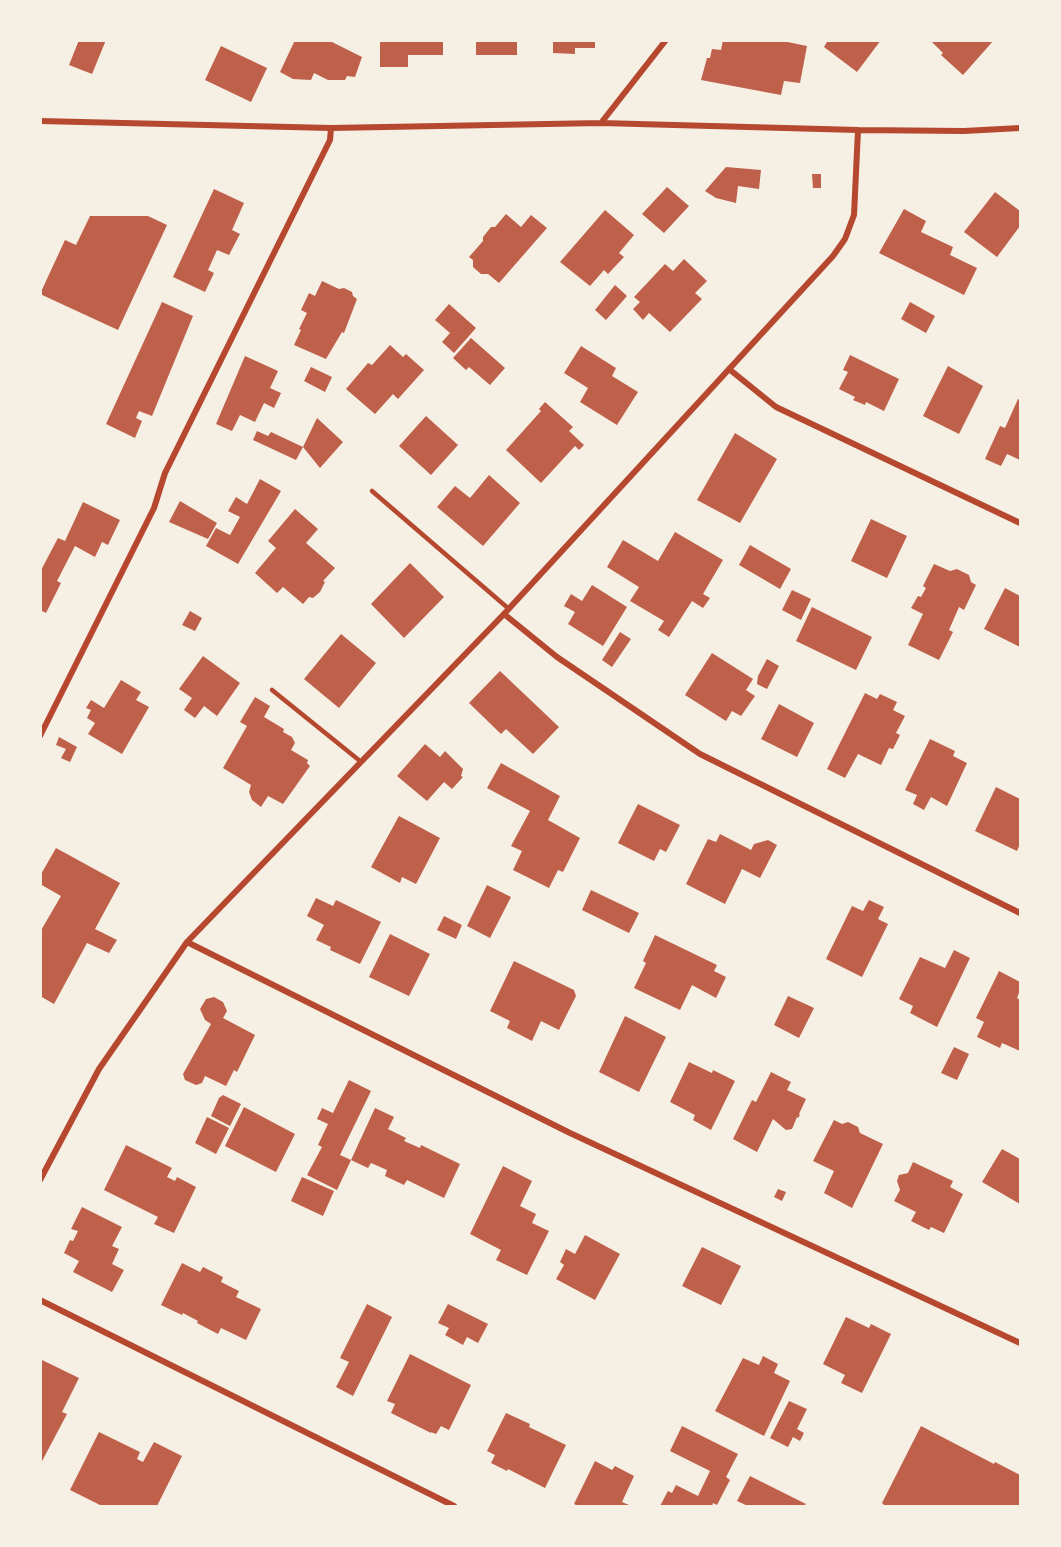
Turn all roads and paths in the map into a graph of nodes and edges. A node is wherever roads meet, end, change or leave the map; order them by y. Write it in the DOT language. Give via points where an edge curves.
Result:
graph roads {
  1 [pos="666,40"];
  2 [pos="40,121"];
  3 [pos="601,123"];
  4 [pos="331,128"];
  5 [pos="1020,128"];
  6 [pos="858,130"];
  7 [pos="729,369"];
  8 [pos="372,491"];
  9 [pos="1020,523"];
  10 [pos="506,612"];
  11 [pos="272,690"];
  12 [pos="40,736"];
  13 [pos="360,761"];
  14 [pos="1020,913"];
  15 [pos="187,942"];
  16 [pos="40,1180"];
  17 [pos="40,1300"];
  18 [pos="1020,1342"];
  19 [pos="454,1506"];
  1 -- 3 [label="street"];
  2 -- 4 [label="street"];
  3 -- 4 [label="street"];
  3 -- 6 [label="street"];
  4 -- 12 [label="street" via="330,140 165,473 154,508"];
  5 -- 6 [label="street"];
  6 -- 7 [label="street" via="854,215 845,239"];
  7 -- 9 [label="street" via="776,407"];
  7 -- 10 [label="street"];
  8 -- 10 [label="lane"];
  10 -- 13 [label="street"];
  10 -- 14 [label="street" via="557,657 700,754"];
  11 -- 13 [label="lane"];
  13 -- 15 [label="street"];
  15 -- 16 [label="street" via="99,1069"];
  15 -- 18 [label="street" via="570,1133"];
  17 -- 19 [label="street"];
}
